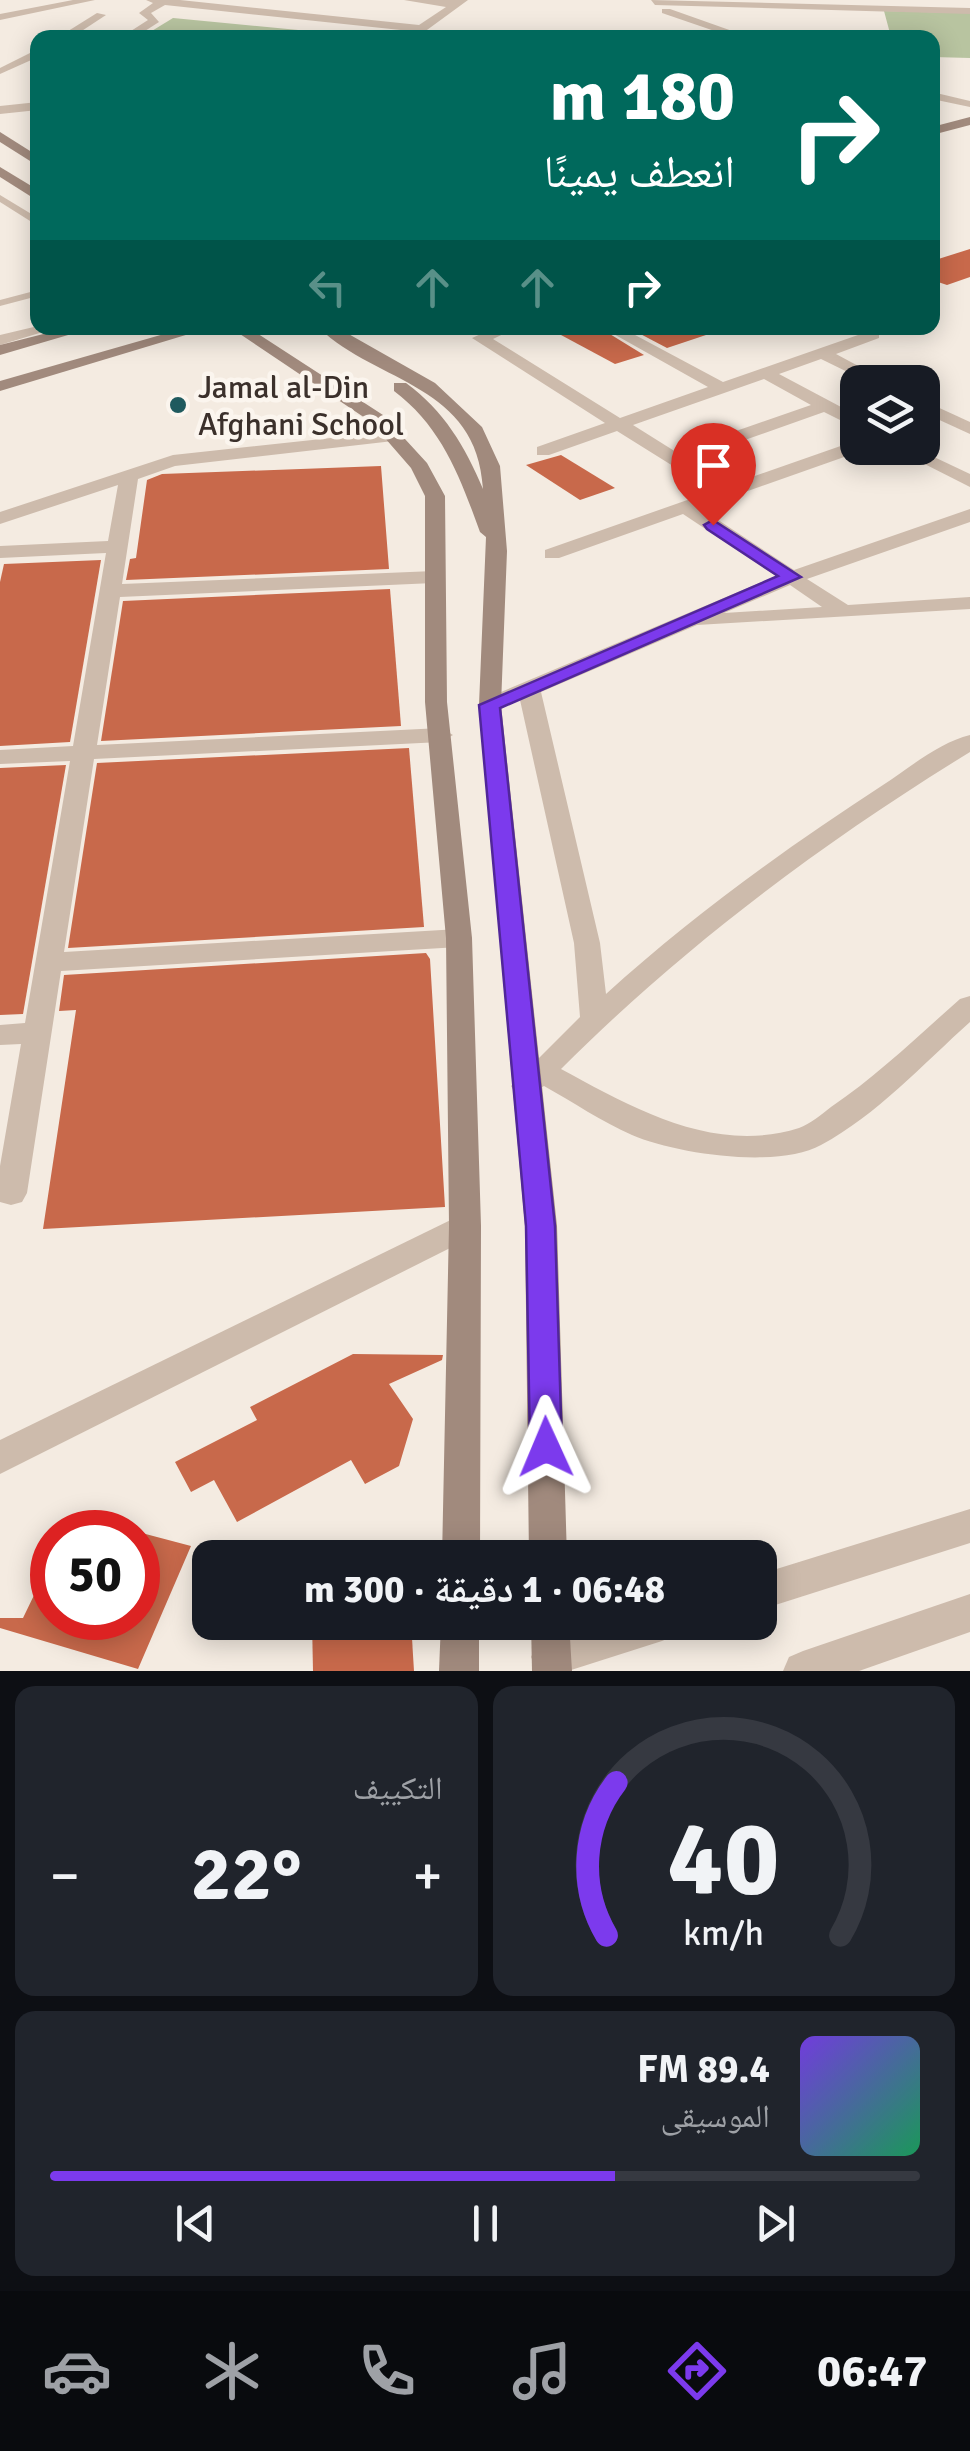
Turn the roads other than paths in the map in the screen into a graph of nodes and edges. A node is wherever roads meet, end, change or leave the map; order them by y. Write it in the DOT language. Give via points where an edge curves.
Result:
graph roads {
  1 [pos="90,0"];
  2 [pos="151,0"];
  3 [pos="165,0"];
  4 [pos="231,0"];
  5 [pos="291,0"];
  6 [pos="409,0"];
  7 [pos="656,1"];
  8 [pos="58,2"];
  9 [pos="459,2"];
  10 [pos="218,7"];
  11 [pos="970,11"];
  12 [pos="269,12"];
  13 [pos="101,15"];
  14 [pos="439,16"];
  15 [pos="0,17"];
  16 [pos="317,18"];
  17 [pos="76,30"];
  18 [pos="138,30"];
  19 [pos="393,30"];
  20 [pos="423,30"];
  21 [pos="724,30"];
  22 [pos="30,56"];
  23 [pos="7,68"];
  24 [pos="940,98"];
  25 [pos="940,105"];
  26 [pos="30,106"];
  27 [pos="966,109"];
  28 [pos="0,110"];
  29 [pos="940,114"];
  30 [pos="0,122"];
  31 [pos="940,126"];
  32 [pos="0,136"];
  33 [pos="30,140"];
  34 [pos="30,157"];
  35 [pos="0,158"];
  36 [pos="0,171"];
  37 [pos="30,177"];
  38 [pos="30,192"];
  39 [pos="0,198"];
  40 [pos="30,218"];
  41 [pos="30,295"];
  42 [pos="0,303"];
  43 [pos="30,332"];
  44 [pos="57,335"];
  45 [pos="177,335"];
  46 [pos="249,335"];
  47 [pos="272,335"];
  48 [pos="314,335"];
  49 [pos="338,335"];
  50 [pos="488,335"];
  51 [pos="624,335"];
  52 [pos="873,335"];
  53 [pos="0,340"];
  54 [pos="0,350"];
  55 [pos="822,353"];
  56 [pos="846,365"];
  57 [pos="766,372"];
  58 [pos="0,386"];
  59 [pos="722,388"];
  60 [pos="826,406"];
  61 [pos="840,414"];
  62 [pos="940,414"];
  63 [pos="618,424"];
  64 [pos="970,430"];
  65 [pos="396,436"];
  66 [pos="543,450"];
  67 [pos="840,453"];
  68 [pos="674,458"];
  69 [pos="937,465"];
  70 [pos="129,477"];
  71 [pos="970,481"];
  72 [pos="728,493"];
  73 [pos="435,496"];
  74 [pos="687,508"];
  75 [pos="970,515"];
  76 [pos="0,518"];
  77 [pos="118,546"];
  78 [pos="498,551"];
  79 [pos="0,552"];
  80 [pos="552,554"];
  81 [pos="434,577"];
  82 [pos="792,577"];
  83 [pos="110,591"];
  84 [pos="970,603"];
  85 [pos="841,610"];
  86 [pos="685,623"];
  87 [pos="529,689"];
  88 [pos="490,705"];
  89 [pos="441,735"];
  90 [pos="970,742"];
  91 [pos="84,753"];
  92 [pos="0,757"];
  93 [pos="458,938"];
  94 [pos="49,962"];
  95 [pos="970,1006"];
  96 [pos="594,1017"];
  97 [pos="38,1032"];
  98 [pos="0,1035"];
  99 [pos="534,1079"];
  100 [pos="0,1188"];
  101 [pos="465,1226"];
  102 [pos="0,1458"];
  103 [pos="970,1526"];
  104 [pos="461,1540"];
  105 [pos="548,1540"];
  106 [pos="777,1587"];
  107 [pos="970,1613"];
  108 [pos="460,1640"];
  109 [pos="591,1640"];
  110 [pos="551,1650"];
  111 [pos="821,1668"];
  112 [pos="459,1671"];
  1 -- 8 [label="street"];
  2 -- 3 [label="street"];
  3 -- 10 [label="street"];
  3 -- 18 [label="street" via="144,13 154,20"];
  4 -- 10 [label="street"];
  5 -- 12 [label="street"];
  6 -- 9 [label="street"];
  7 -- 11 [label="street"];
  7 -- 21 [label="street" via="653,6"];
  8 -- 15 [label="street"];
  9 -- 14 [label="street"];
  10 -- 12 [label="street"];
  12 -- 16 [label="street"];
  13 -- 17 [label="street"];
  14 -- 16 [label="street" via="336,6"];
  14 -- 20 [label="street"];
  16 -- 19 [label="street"];
  22 -- 23 [label="street"];
  24 -- 27 [label="street"];
  25 -- 27 [label="street"];
  26 -- 28 [label="street"];
  27 -- 29 [label="main road"];
  27 -- 31 [label="main road"];
  30 -- 33 [label="main road"];
  32 -- 34 [label="main road"];
  35 -- 37 [label="main road"];
  36 -- 38 [label="main road"];
  39 -- 40 [label="lane"];
  41 -- 42 [label="lane"];
  43 -- 53 [label="street"];
  44 -- 54 [label="main road"];
  45 -- 58 [label="main road"];
  46 -- 65 [label="main road"];
  47 -- 73 [label="main road" via="400,423 432,460 439,476"];
  48 -- 78 [label="main road" via="406,391 442,426 465,464"];
  49 -- 78 [label="main road" via="428,388 476,431 493,477"];
  50 -- 63 [label="street" via="480,338"];
  51 -- 59 [label="street"];
  52 -- 55 [label="street"];
  55 -- 56 [label="street"];
  55 -- 57 [label="street"];
  57 -- 59 [label="street"];
  57 -- 60 [label="street"];
  59 -- 63 [label="street"];
  60 -- 61 [label="street"];
  60 -- 68 [label="street"];
  62 -- 64 [label="street"];
  63 -- 66 [label="street"];
  63 -- 68 [label="street"];
  65 -- 70 [label="street" via="173,461"];
  65 -- 73 [label="main road" via="424,468"];
  67 -- 72 [label="street"];
  68 -- 72 [label="street"];
  69 -- 71 [label="street"];
  70 -- 76 [label="street"];
  70 -- 77 [label="street"];
  72 -- 74 [label="street"];
  73 -- 81 [label="main road"];
  74 -- 80 [label="street"];
  74 -- 82 [label="street"];
  75 -- 82 [label="street"];
  77 -- 79 [label="street"];
  77 -- 83 [label="street"];
  78 -- 88 [label="main road"];
  81 -- 83 [label="street"];
  81 -- 89 [label="main road"];
  82 -- 85 [label="street"];
  82 -- 86 [label="street"];
  83 -- 91 [label="street"];
  84 -- 85 [label="street"];
  85 -- 86 [label="street"];
  86 -- 87 [label="street"];
  87 -- 88 [label="street"];
  87 -- 96 [label="street" via="587,943"];
  88 -- 99 [label="main road"];
  89 -- 91 [label="street"];
  89 -- 93 [label="main road"];
  90 -- 96 [label="street" via="781,865"];
  91 -- 92 [label="street"];
  91 -- 94 [label="street"];
  93 -- 94 [label="street"];
  93 -- 101 [label="main road"];
  94 -- 97 [label="street"];
  95 -- 99 [label="street" via="868,1097 808,1138 717,1145 642,1128"];
  96 -- 99 [label="street"];
  97 -- 98 [label="street"];
  97 -- 100 [label="street" via="11,1193"];
  99 -- 105 [label="main road"];
  101 -- 102 [label="street"];
  101 -- 104 [label="main road"];
  103 -- 106 [label="street"];
  107 -- 111 [label="street"];
  108 -- 112 [label="main road"];
  109 -- 110 [label="street"];
}
